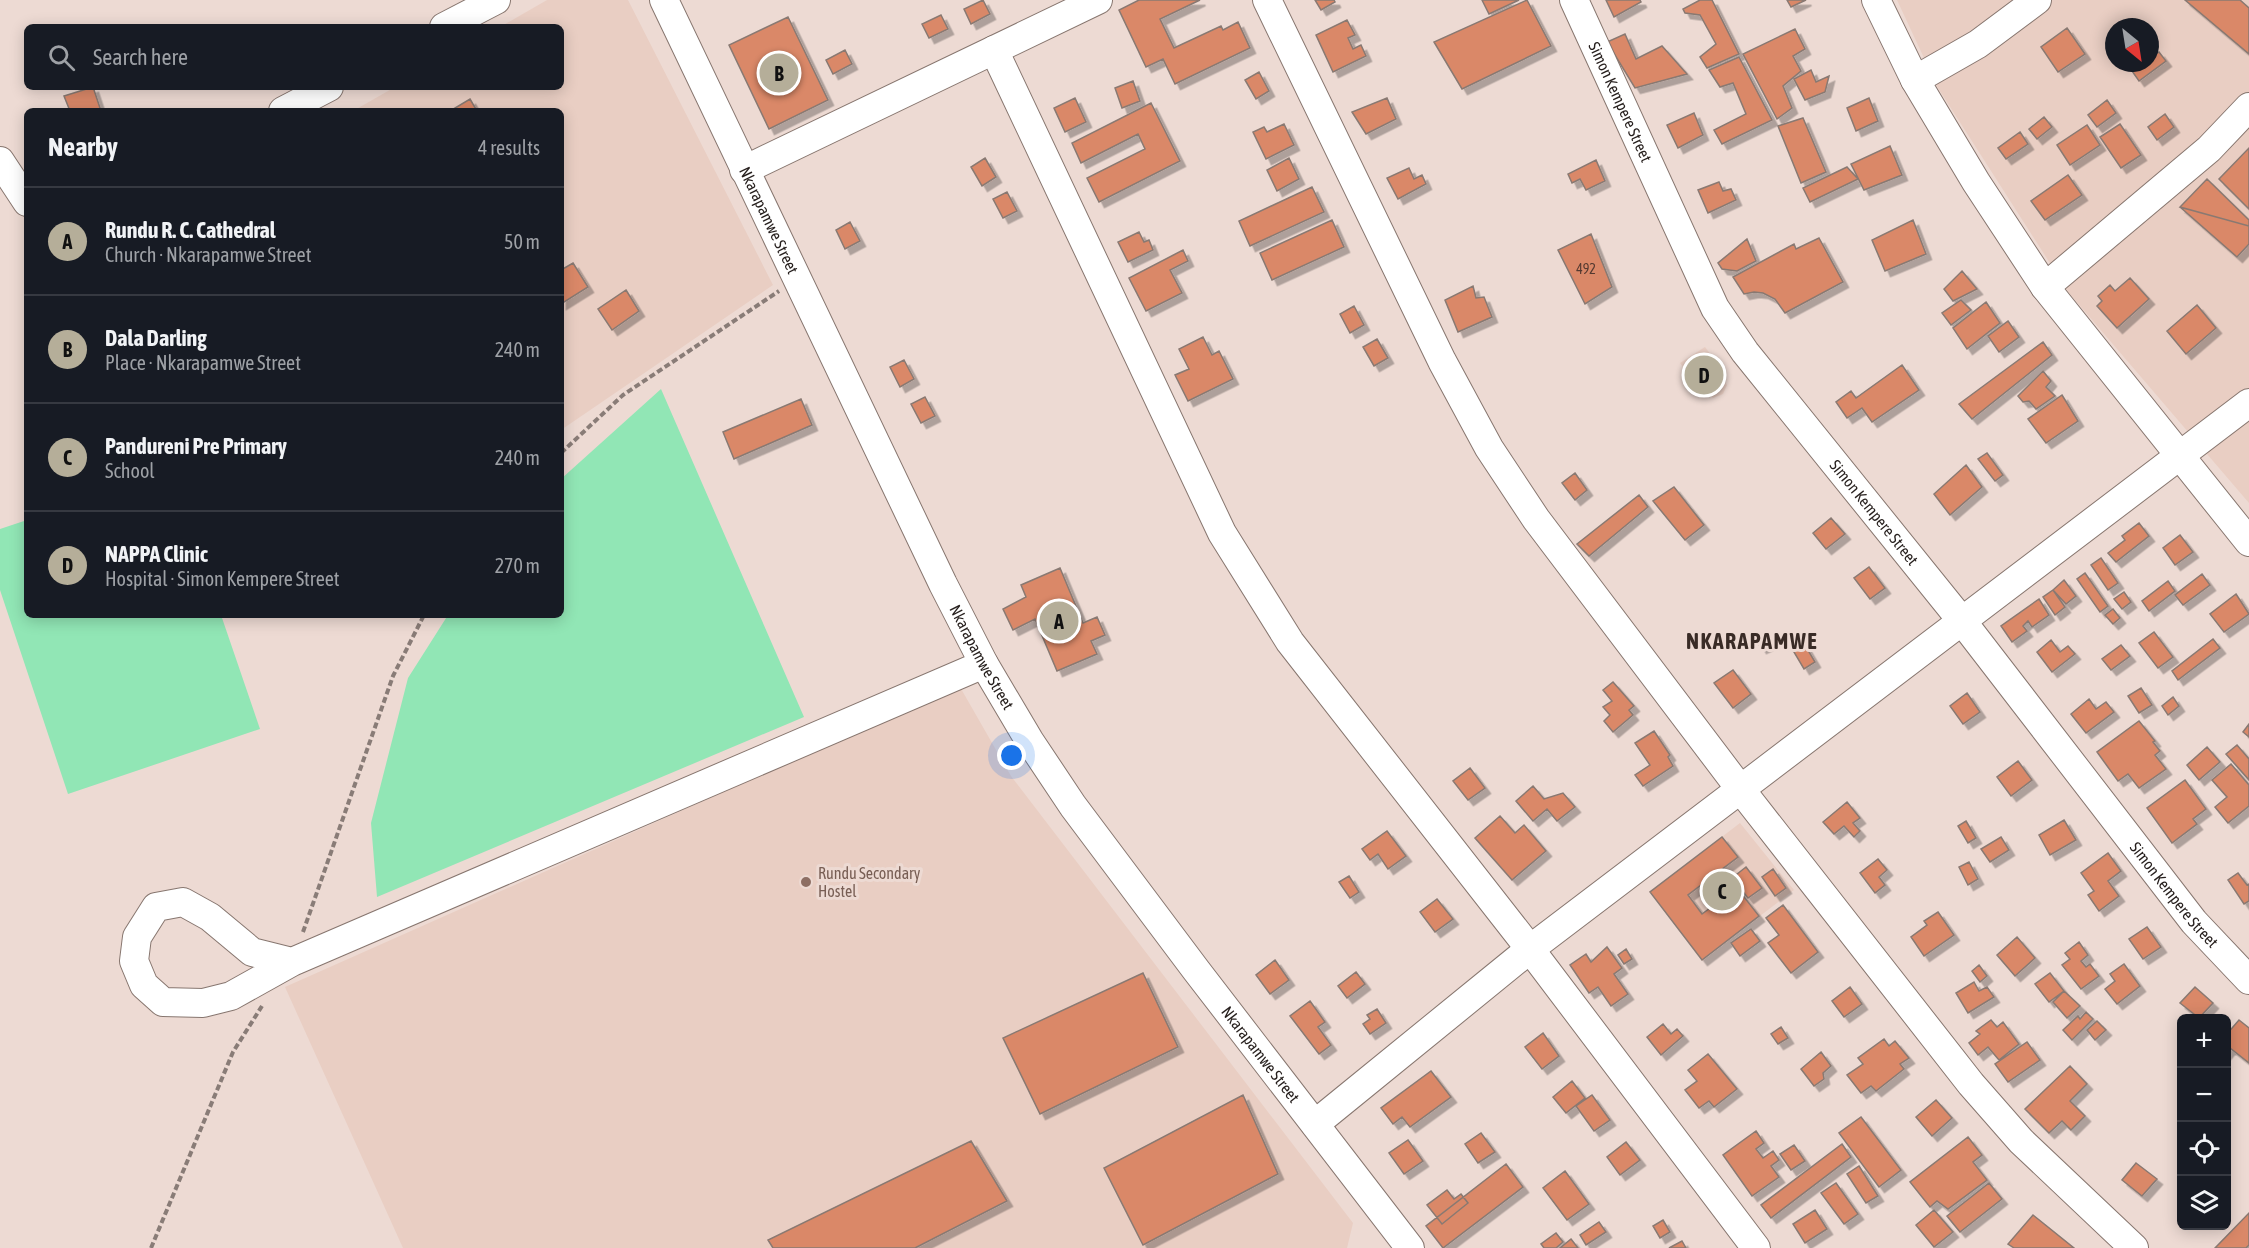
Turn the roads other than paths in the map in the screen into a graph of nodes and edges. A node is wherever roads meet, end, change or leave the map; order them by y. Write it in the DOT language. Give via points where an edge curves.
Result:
graph roads {
  1 [pos="496,0"];
  2 [pos="664,0"];
  3 [pos="1098,0"];
  4 [pos="1267,0"];
  5 [pos="1574,0"];
  6 [pos="1876,0"];
  7 [pos="2037,0"];
  8 [pos="450,24"];
  9 [pos="994,50"];
  10 [pos="1915,80"];
  11 [pos="323,90"];
  12 [pos="2249,107"];
  13 [pos="289,108"];
  14 [pos="0,160"];
  15 [pos="744,170"];
  16 [pos="24,197"];
  17 [pos="2045,287"];
  18 [pos="2249,403"];
  19 [pos="2180,455"];
  20 [pos="2249,542"];
  21 [pos="1962,621"];
  22 [pos="984,664"];
  23 [pos="1741,790"];
  24 [pos="1530,949"];
  25 [pos="292,962"];
  26 [pos="2249,980"];
  27 [pos="1315,1124"];
  28 [pos="1410,1248"];
  29 [pos="1756,1248"];
  30 [pos="2134,1248"];
  1 -- 8 [label="street"];
  2 -- 15 [label="street, Nkarapamwe Street"];
  3 -- 9 [label="street"];
  4 -- 23 [label="street" via="1442,361 1489,448 1536,519"];
  5 -- 21 [label="street, Simon Kempere Street" via="1716,308 1769,383"];
  6 -- 10 [label="street"];
  7 -- 10 [label="street" via="1978,44"];
  9 -- 15 [label="street"];
  9 -- 24 [label="street" via="1209,506 1247,574 1290,642"];
  10 -- 17 [label="street"];
  11 -- 13 [label="street"];
  12 -- 17 [label="street" via="2209,149"];
  14 -- 16 [label="street"];
  15 -- 22 [label="street, Nkarapamwe Street"];
  17 -- 19 [label="street"];
  18 -- 19 [label="street"];
  19 -- 20 [label="street"];
  19 -- 21 [label="street"];
  21 -- 23 [label="street"];
  21 -- 26 [label="street, Simon Kempere Street" via="2194,922"];
  22 -- 25 [label="street"];
  22 -- 27 [label="street, Nkarapamwe Street" via="1073,806"];
  23 -- 24 [label="street"];
  23 -- 30 [label="street" via="1971,1084 2021,1141"];
  24 -- 27 [label="street"];
  24 -- 29 [label="street"];
  25 -- 25 [label="street" via="252,952 210,917 183,902 156,907 136,937 134,961 144,985 163,1002 203,1003 231,996"];
  27 -- 28 [label="street, Nkarapamwe Street"];
}
